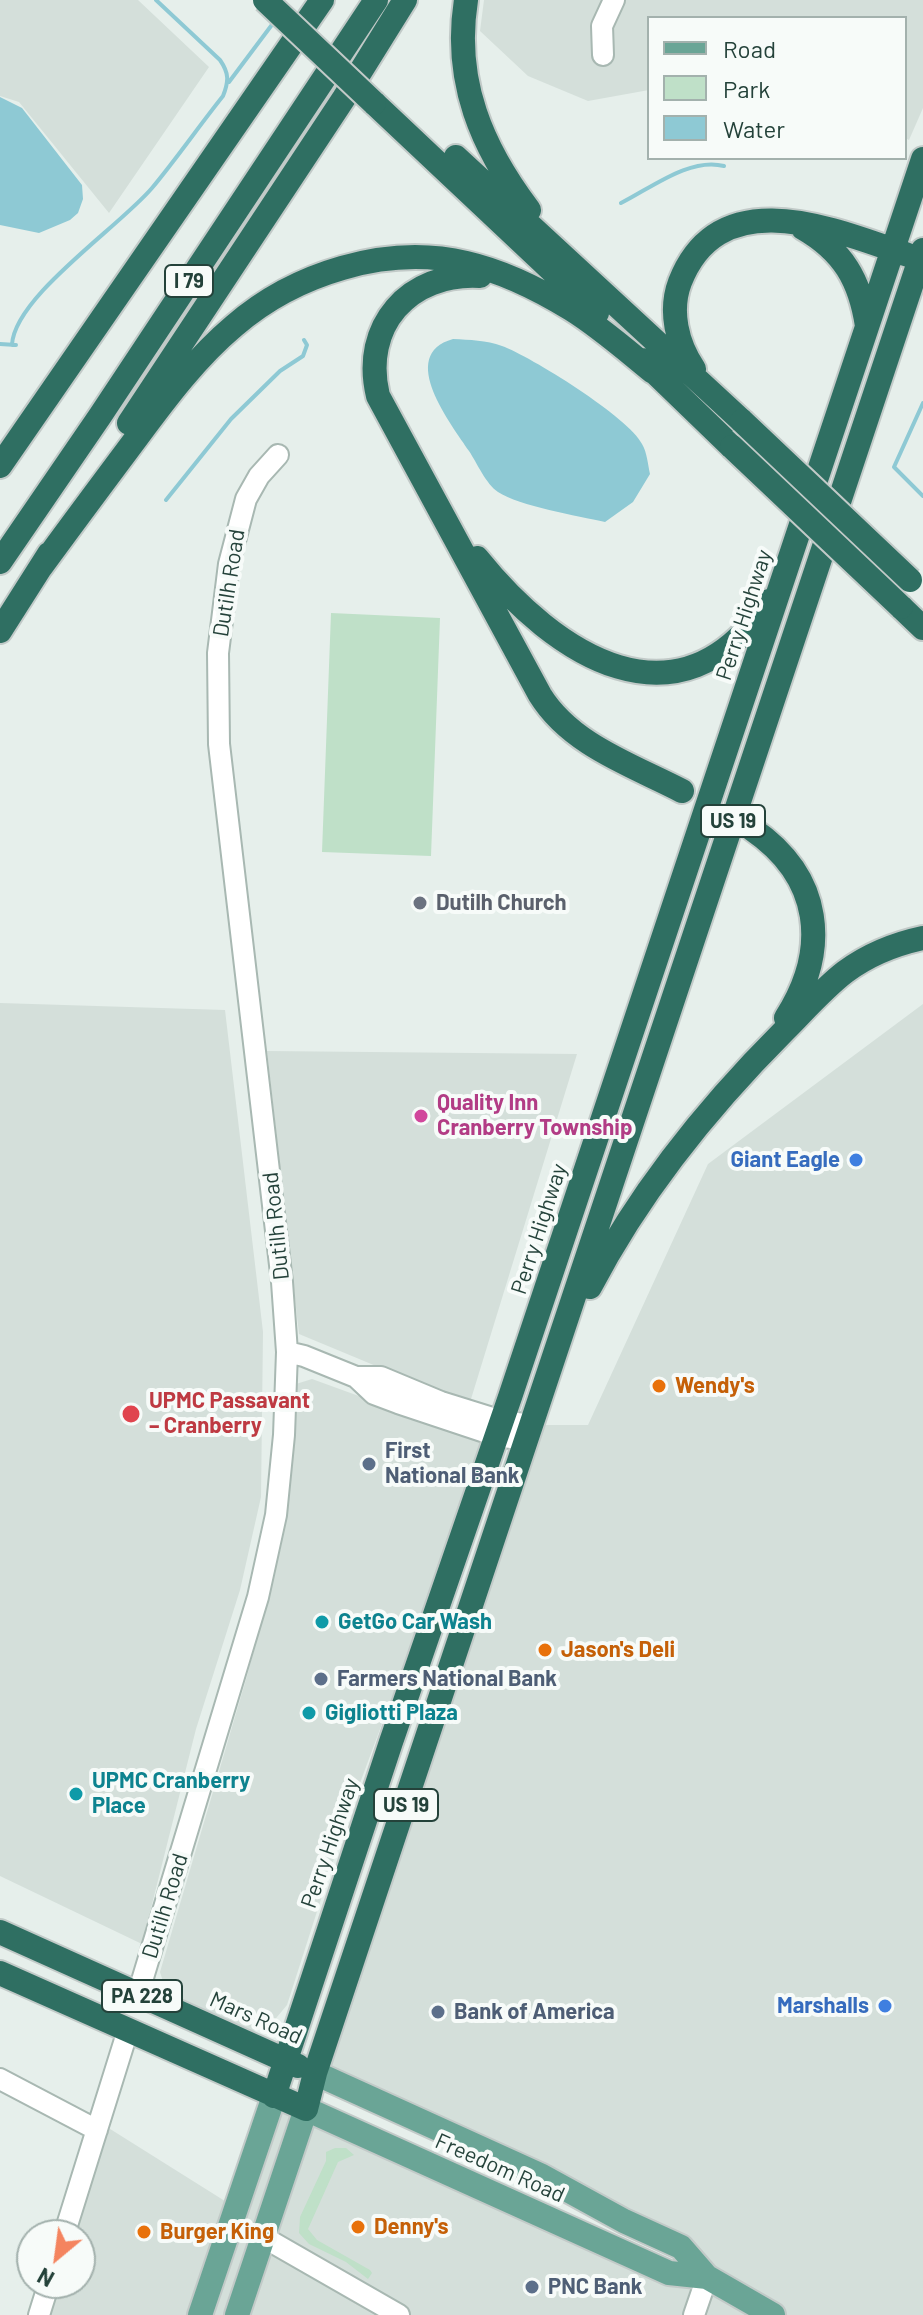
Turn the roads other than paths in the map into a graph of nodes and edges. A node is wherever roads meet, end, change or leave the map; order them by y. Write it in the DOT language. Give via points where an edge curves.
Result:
graph roads {
  1 [pos="265,0"];
  2 [pos="288,0"];
  3 [pos="322,0"];
  4 [pos="376,0"];
  5 [pos="405,0"];
  6 [pos="466,0"];
  7 [pos="614,0"];
  8 [pos="603,55"];
  9 [pos="379,97"];
  10 [pos="923,159"];
  11 [pos="790,221"];
  12 [pos="893,250"];
  13 [pos="562,254"];
  14 [pos="921,254"];
  15 [pos="510,280"];
  16 [pos="917,288"];
  17 [pos="880,290"];
  18 [pos="867,328"];
  19 [pos="653,372"];
  20 [pos="718,399"];
  21 [pos="278,455"];
  22 [pos="0,466"];
  23 [pos="430,495"];
  24 [pos="0,562"];
  25 [pos="41,567"];
  26 [pos="783,580"];
  27 [pos="916,587"];
  28 [pos="923,628"];
  29 [pos="0,631"];
  30 [pos="682,791"];
  31 [pos="752,829"];
  32 [pos="923,938"];
  33 [pos="759,1056"];
  34 [pos="287,1352"];
  35 [pos="555,1353"];
  36 [pos="500,1429"];
  37 [pos="529,1433"];
  38 [pos="0,1932"];
  39 [pos="0,1973"];
  40 [pos="138,1994"];
  41 [pos="128,2030"];
  42 [pos="284,2060"];
  43 [pos="315,2073"];
  44 [pos="0,2079"];
  45 [pos="274,2096"];
  46 [pos="306,2109"];
  47 [pos="97,2130"];
  48 [pos="69,2219"];
  49 [pos="263,2237"];
  50 [pos="707,2277"];
  51 [pos="200,2315"];
  52 [pos="237,2315"];
  53 [pos="399,2315"];
  54 [pos="694,2315"];
  55 [pos="773,2315"];
  1 -- 9 [label="highway, bridge"];
  2 -- 9 [label="highway"];
  3 -- 22 [label="highway, I 79"];
  4 -- 24 [label="highway, I 79"];
  5 -- 25 [label="highway" via="106,457"];
  6 -- 13 [label="highway" via="464,62 478,126 504,177"];
  7 -- 8 [label="street" via="602,26"];
  9 -- 13 [label="highway"];
  9 -- 19 [label="highway"];
  10 -- 12 [label="highway, Perry Highway / US 19"];
  11 -- 12 [label="highway"];
  11 -- 18 [label="highway" via="845,262 862,297"];
  11 -- 20 [label="highway" via="755,221 731,228 707,243 683,276 675,312 679,338 690,363"];
  12 -- 14 [label="highway"];
  12 -- 17 [label="highway, Perry Highway / US 19"];
  13 -- 20 [label="highway"];
  14 -- 16 [label="highway, US 19"];
  15 -- 19 [label="highway" via="571,309"];
  15 -- 23 [label="highway" via="472,275 436,281 405,299 381,331 373,370 378,396"];
  15 -- 25 [label="highway" via="468,263 403,259 327,273 272,298 234,326 182,380"];
  16 -- 17 [label="highway"];
  16 -- 35 [label="highway, US 19"];
  17 -- 18 [label="highway, Perry Highway / US 19"];
  18 -- 26 [label="highway, Perry Highway / US 19"];
  19 -- 28 [label="highway, bridge"];
  20 -- 27 [label="highway, bridge"];
  21 -- 34 [label="street, Dutilh Road" via="252,487 242,510 222,608 217,682 219,744"];
  23 -- 26 [label="highway" via="484,567 530,614 587,656 622,670 663,672 715,655 736,640"];
  23 -- 30 [label="highway" via="553,714 587,741"];
  25 -- 29 [label="highway"];
  26 -- 36 [label="highway, Perry Highway / US 19"];
  31 -- 33 [label="highway" via="781,852 796,873 808,898 814,937 801,991"];
  32 -- 33 [label="highway" via="872,955 844,973"];
  33 -- 35 [label="highway" via="639,1202"];
  34 -- 36 [label="street" via="356,1377 374,1394"];
  34 -- 40 [label="street, Dutilh Road" via="281,1475 266,1563"];
  35 -- 37 [label="highway, US 19"];
  36 -- 37 [label="street"];
  36 -- 42 [label="highway, Perry Highway / US 19"];
  37 -- 43 [label="highway, US 19"];
  38 -- 40 [label="highway, Mars Road / PA 228"];
  39 -- 41 [label="highway, PA 228"];
  40 -- 42 [label="highway, Mars Road / PA 228"];
  41 -- 45 [label="highway, PA 228"];
  41 -- 47 [label="street"];
  42 -- 43 [label="highway, Mars Road / PA 228"];
  42 -- 45 [label="highway, Perry Highway / US 19"];
  43 -- 46 [label="highway, US 19"];
  43 -- 50 [label="main road, Freedom Road" via="542,2176 681,2247"];
  44 -- 47 [label="street"];
  45 -- 46 [label="highway, Freedom Road / PA 228"];
  45 -- 51 [label="main road, Perry Highway / US 19"];
  46 -- 49 [label="main road, US 19"];
  46 -- 50 [label="main road, Freedom Road" via="669,2273"];
  47 -- 48 [label="street"];
  49 -- 52 [label="main road, US 19"];
  49 -- 53 [label="street"];
  50 -- 54 [label="street"];
  50 -- 55 [label="main road, Freedom Road"];
}
